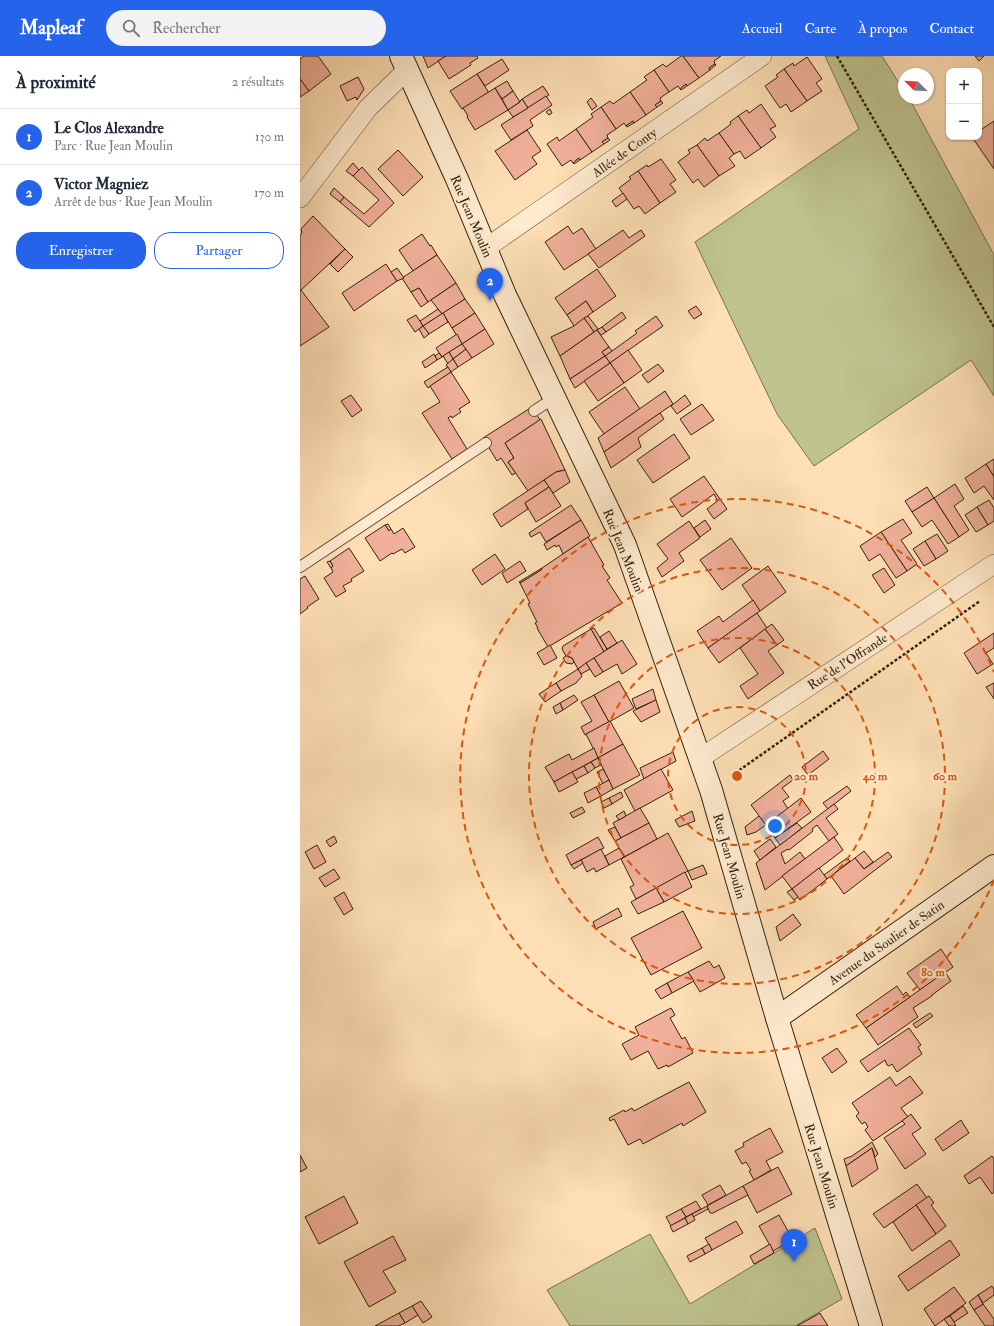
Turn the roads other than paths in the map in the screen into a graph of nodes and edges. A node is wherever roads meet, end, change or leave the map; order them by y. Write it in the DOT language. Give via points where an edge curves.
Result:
graph roads {
  1 [pos="762,56"];
  2 [pos="404,63"];
  3 [pos="300,198"];
  4 [pos="486,248"];
  5 [pos="554,398"];
  6 [pos="534,411"];
  7 [pos="486,443"];
  8 [pos="994,564"];
  9 [pos="300,567"];
  10 [pos="699,759"];
  11 [pos="994,866"];
  12 [pos="777,1018"];
  13 [pos="871,1326"];
  1 -- 4 [label="street, Allée de Conty"];
  2 -- 3 [label="street"];
  2 -- 4 [label="main road, Rue Jean Moulin"];
  4 -- 5 [label="main road, Rue Jean Moulin" via="505,295"];
  5 -- 6 [label="lane"];
  5 -- 10 [label="main road, Rue Jean Moulin" via="625,545"];
  7 -- 9 [label="lane"];
  8 -- 10 [label="street, Rue de l'Offrande"];
  10 -- 12 [label="main road, Rue Jean Moulin" via="711,790"];
  11 -- 12 [label="main road, Avenue du Soulier de Satin"];
  12 -- 13 [label="main road, Rue Jean Moulin"];
}
